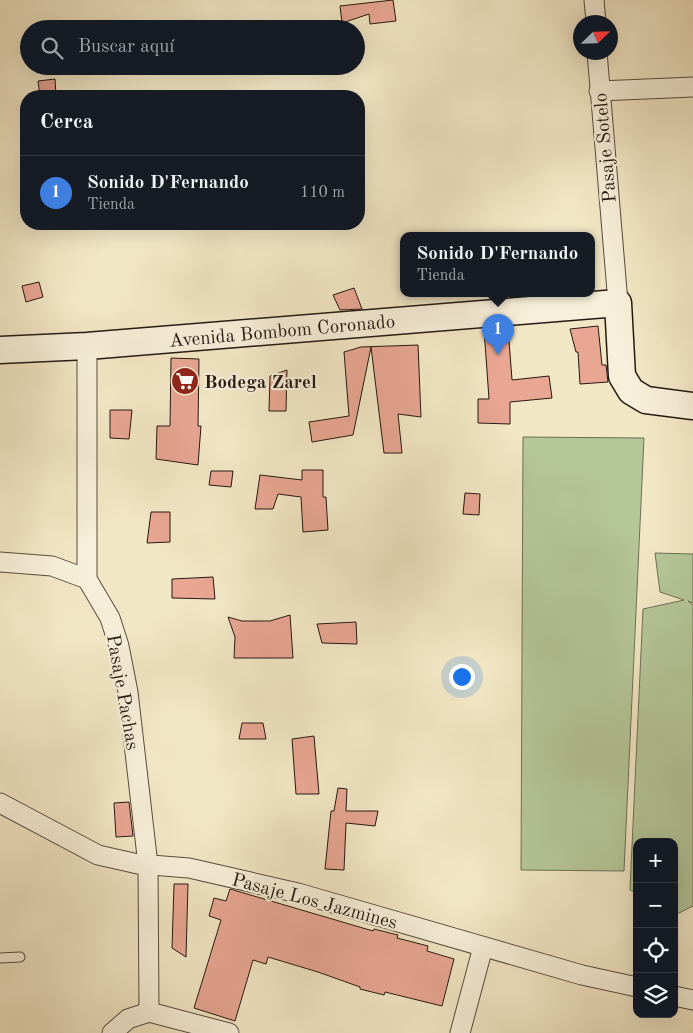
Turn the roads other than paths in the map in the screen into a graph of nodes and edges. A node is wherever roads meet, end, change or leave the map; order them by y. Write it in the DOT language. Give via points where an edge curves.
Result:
graph roads {
  1 [pos="594,0"];
  2 [pos="595,15"];
  3 [pos="598,60"];
  4 [pos="693,87"];
  5 [pos="600,91"];
  6 [pos="618,303"];
  7 [pos="87,346"];
  8 [pos="0,350"];
  9 [pos="693,406"];
  10 [pos="0,562"];
  11 [pos="87,579"];
  12 [pos="0,803"];
  13 [pos="148,865"];
  14 [pos="483,946"];
  15 [pos="20,957"];
  16 [pos="0,958"];
  17 [pos="633,986"];
  18 [pos="678,997"];
  19 [pos="693,1000"];
  20 [pos="148,1012"];
  21 [pos="112,1033"];
  22 [pos="229,1033"];
  23 [pos="460,1033"];
  1 -- 2 [label="street"];
  3 -- 5 [label="street, Pasaje Sotelo"];
  4 -- 5 [label="street"];
  5 -- 6 [label="street, Pasaje Sotelo"];
  6 -- 7 [label="street, Avenida Bombom Coronado"];
  6 -- 9 [label="street" via="622,376 632,392 646,400"];
  7 -- 8 [label="street, Avenida Bombom Coronado"];
  7 -- 11 [label="street"];
  10 -- 11 [label="street" via="52,566"];
  11 -- 13 [label="street, Pasaje Pachas" via="110,618 119,646 128,692"];
  12 -- 13 [label="street, Pasaje Los Jazmines" via="98,855"];
  13 -- 14 [label="street, Pasaje Los Jazmines" via="189,868 298,893"];
  13 -- 20 [label="street, Pasaje Pachas"];
  14 -- 17 [label="street, Pasaje Los Jazmines"];
  14 -- 23 [label="street"];
  15 -- 16 [label="lane"];
  18 -- 19 [label="street"];
  20 -- 21 [label="street" via="128,1019"];
  20 -- 22 [label="street"];
}
